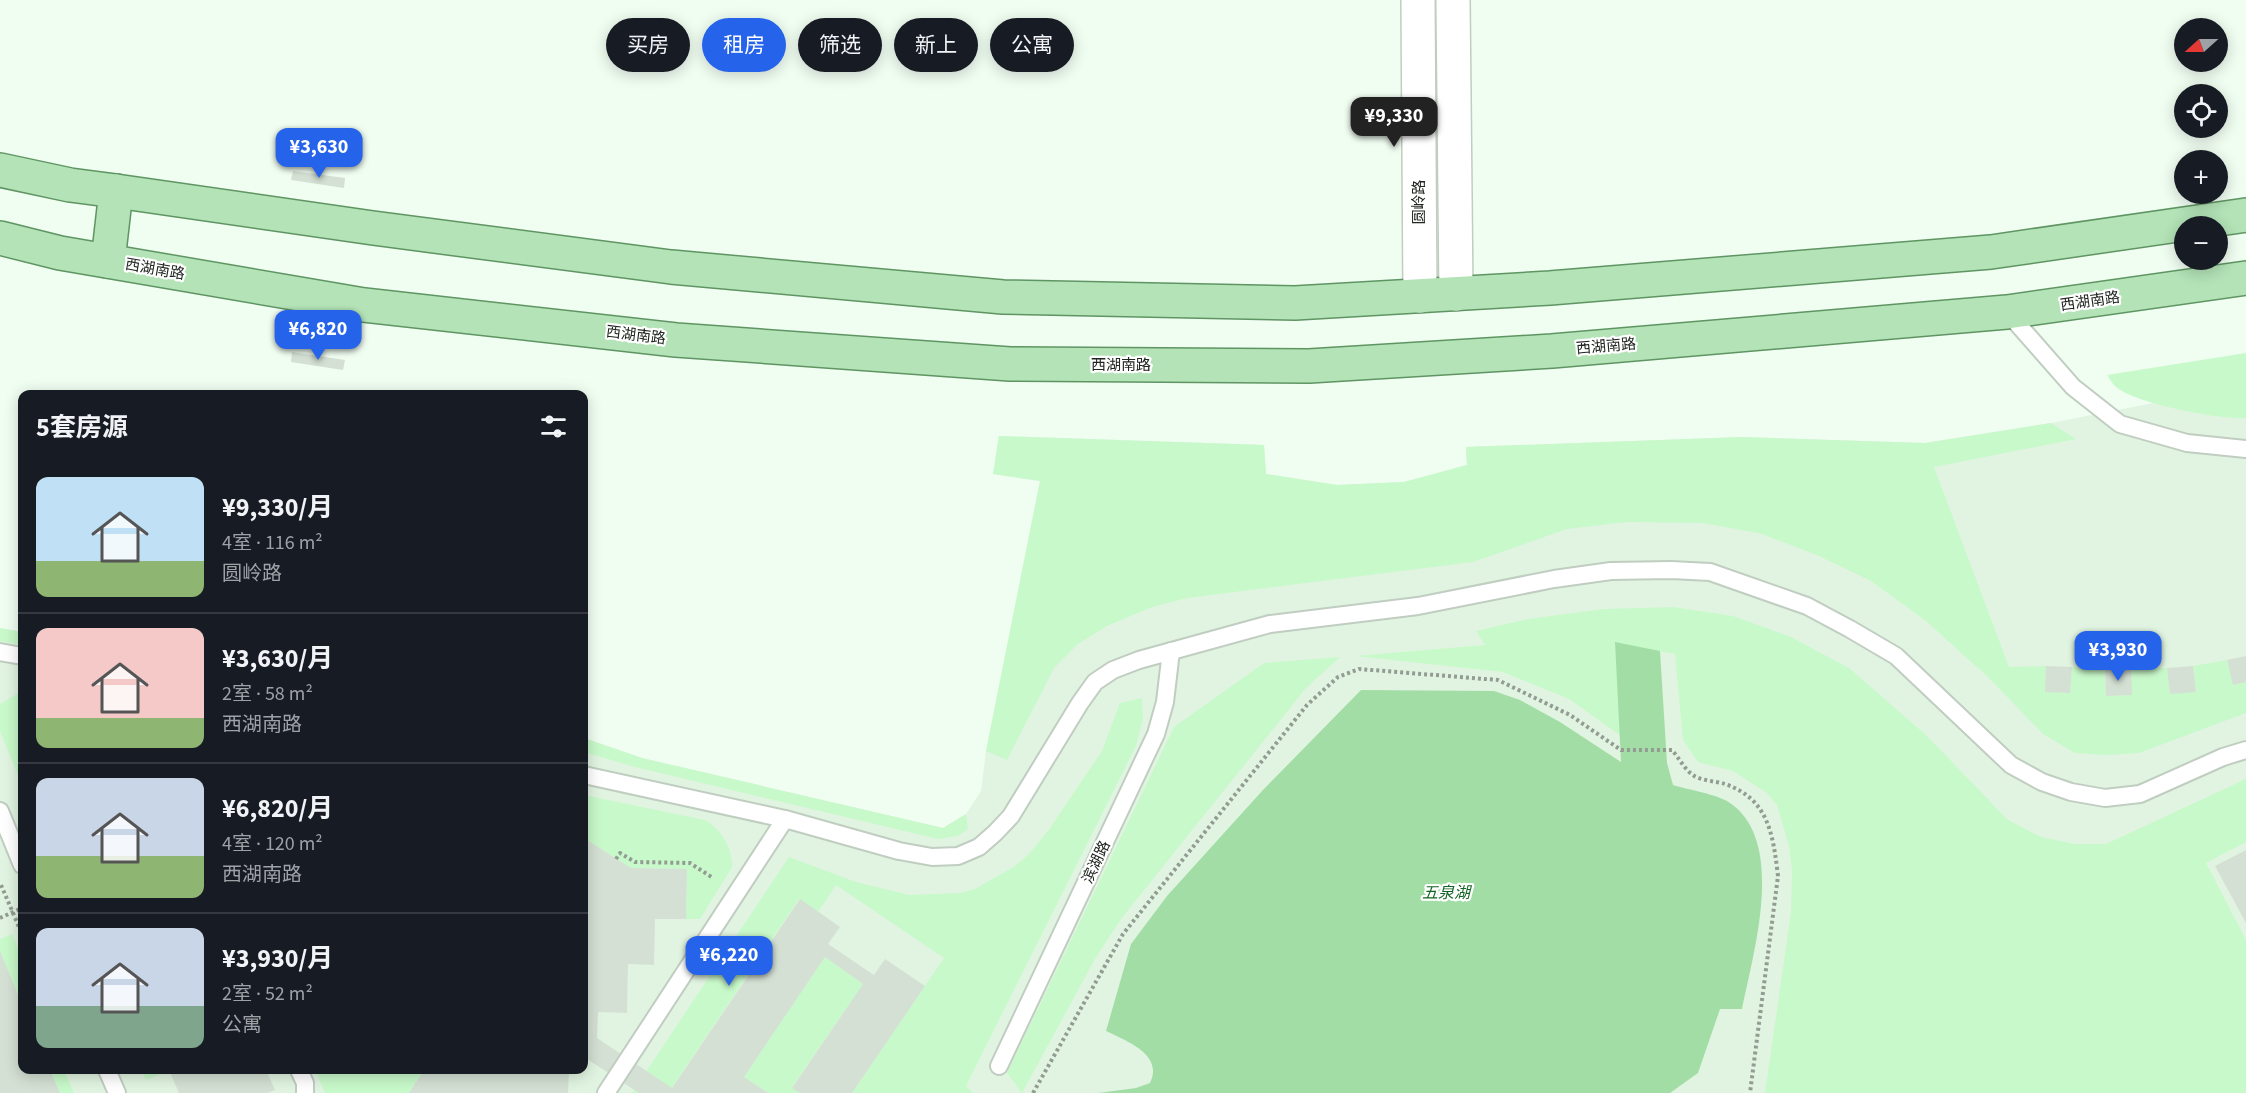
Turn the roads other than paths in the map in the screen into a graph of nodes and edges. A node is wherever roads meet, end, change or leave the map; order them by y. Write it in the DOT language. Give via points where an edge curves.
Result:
graph roads {
  1 [pos="1418,0"];
  2 [pos="1453,0"];
  3 [pos="0,170"];
  4 [pos="116,191"];
  5 [pos="2246,215"];
  6 [pos="0,238"];
  7 [pos="108,261"];
  8 [pos="2246,278"];
  9 [pos="1456,294"];
  10 [pos="1420,296"];
  11 [pos="2007,312"];
  12 [pos="2246,449"];
  13 [pos="1171,651"];
  14 [pos="0,652"];
  15 [pos="18,655"];
  16 [pos="2246,750"];
  17 [pos="588,776"];
  18 [pos="0,811"];
  19 [pos="785,819"];
  20 [pos="18,855"];
  21 [pos="999,1066"];
  22 [pos="109,1074"];
  23 [pos="301,1074"];
  24 [pos="117,1093"];
  25 [pos="305,1093"];
  26 [pos="606,1093"];
  1 -- 10 [label="street, 圆岭路"];
  2 -- 9 [label="street"];
  3 -- 4 [label="main road"];
  4 -- 7 [label="main road"];
  4 -- 10 [label="main road" via="671,267 1003,297 1295,303"];
  5 -- 9 [label="main road" via="1991,252"];
  6 -- 7 [label="main road, 西湖南路"];
  7 -- 11 [label="main road, 西湖南路" via="376,306 676,340 1010,364 1309,366 1552,351"];
  8 -- 11 [label="main road, 西湖南路"];
  9 -- 10 [label="main road"];
  11 -- 12 [label="lane" via="2073,387 2120,424 2187,443"];
  13 -- 16 [label="lane" via="1270,624 1418,606 1554,579 1611,572 1710,572 1807,606 1896,656 2011,765 2061,789 2105,798 2140,794"];
  13 -- 19 [label="lane" via="1113,669 1095,682 1011,816 979,847 958,856 932,857"];
  13 -- 21 [label="lane, 滨湖路" via="1166,702 1156,734"];
  14 -- 15 [label="lane"];
  17 -- 19 [label="lane"];
  18 -- 20 [label="lane"];
  19 -- 26 [label="lane"];
  22 -- 24 [label="lane"];
  23 -- 25 [label="lane"];
}
